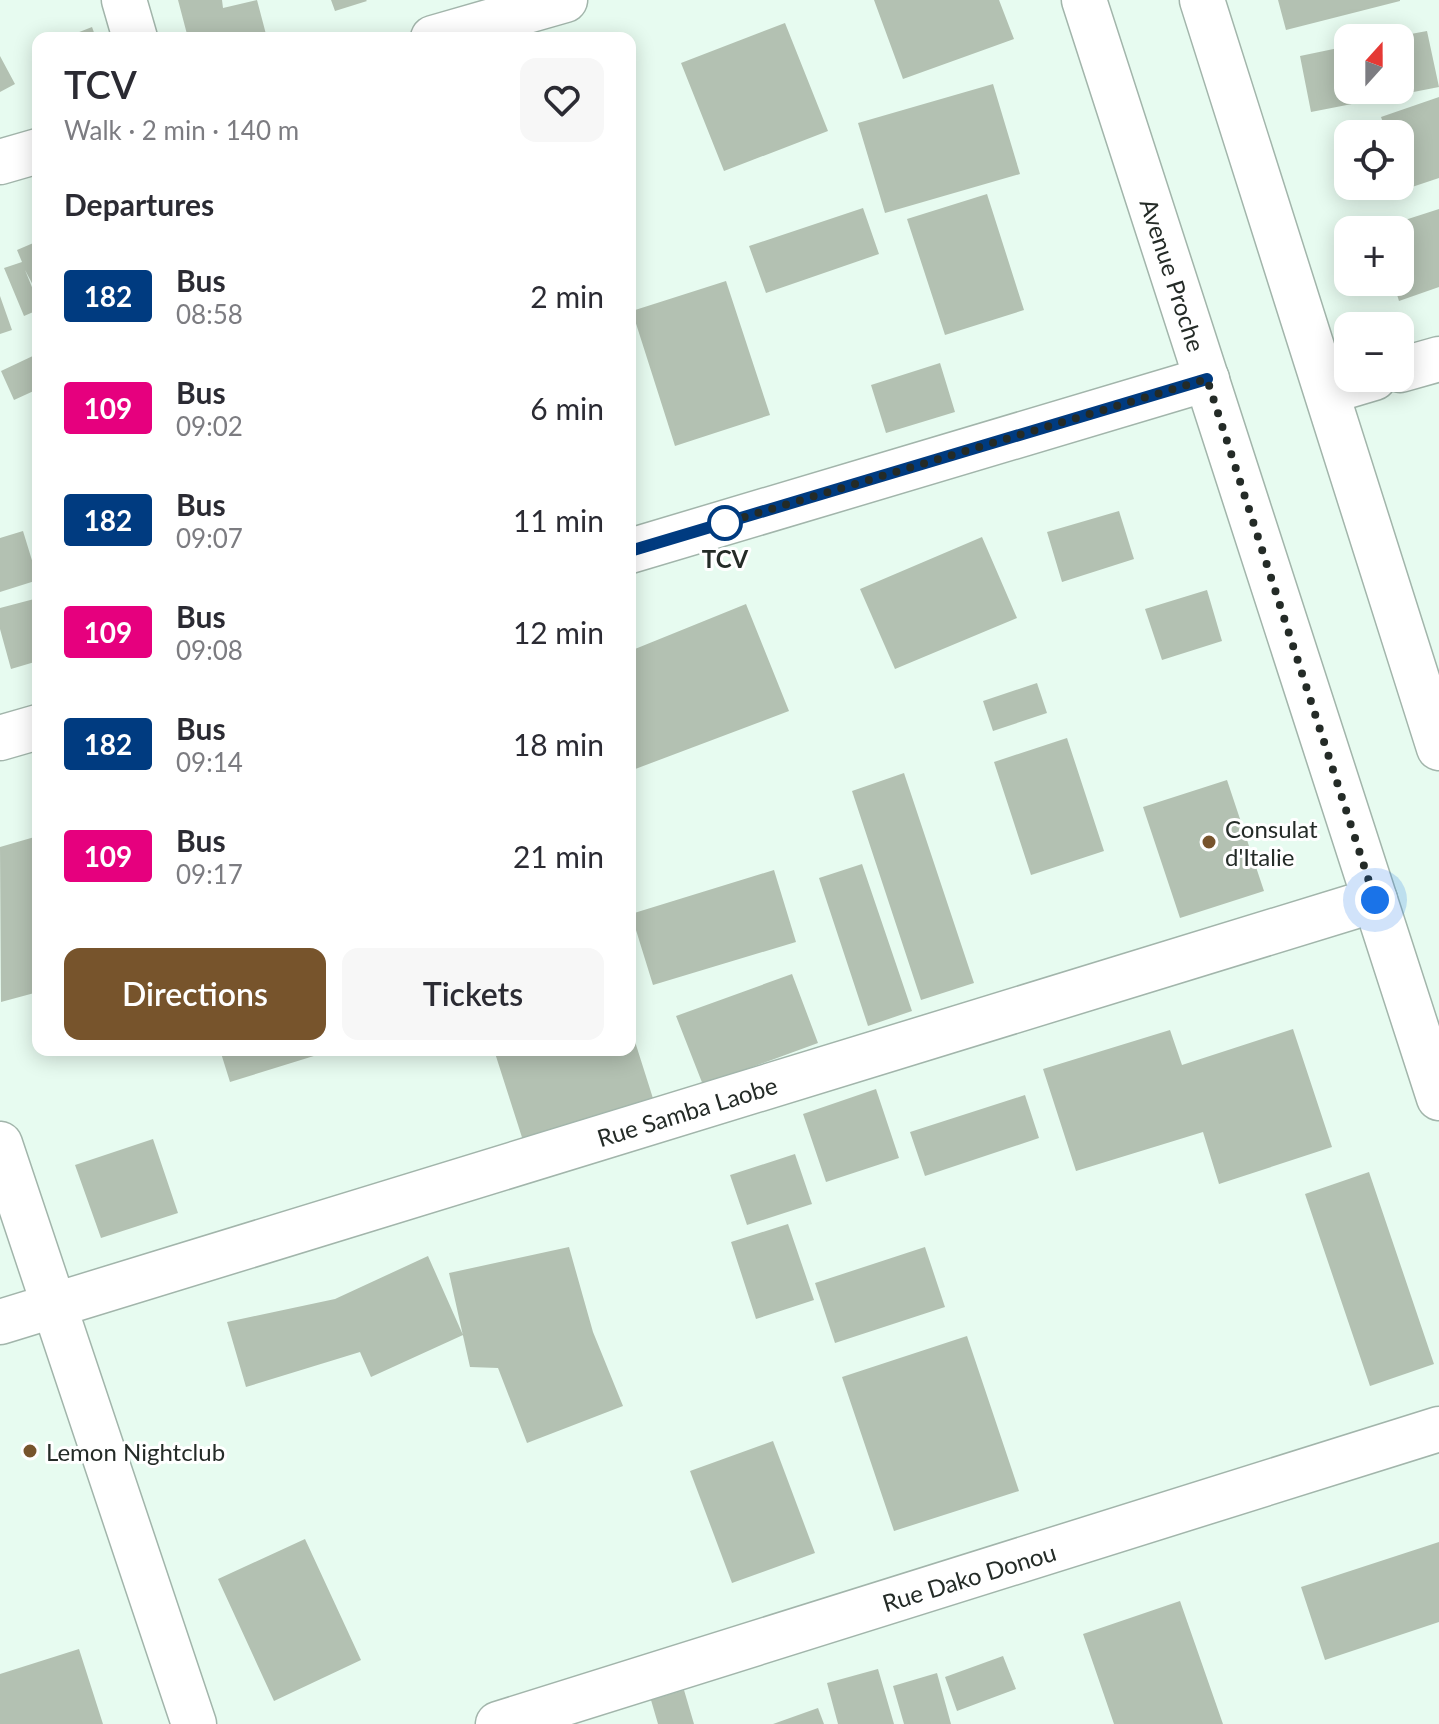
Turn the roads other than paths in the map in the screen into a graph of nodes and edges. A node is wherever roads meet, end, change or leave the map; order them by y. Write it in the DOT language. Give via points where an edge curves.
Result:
graph roads {
  1 [pos="124,0"];
  2 [pos="565,0"];
  3 [pos="1084,0"];
  4 [pos="1202,0"];
  5 [pos="133,32"];
  6 [pos="454,32"];
  7 [pos="32,153"];
  8 [pos="0,162"];
  9 [pos="1439,359"];
  10 [pos="1414,366"];
  11 [pos="1207,379"];
  12 [pos="1334,390"];
  13 [pos="1327,392"];
  14 [pos="636,549"];
  15 [pos="32,729"];
  16 [pos="0,738"];
  17 [pos="1439,748"];
  18 [pos="1375,900"];
  19 [pos="1439,1098"];
  20 [pos="0,1144"];
  21 [pos="54,1306"];
  22 [pos="0,1322"];
  23 [pos="1439,1429"];
  24 [pos="194,1724"];
  25 [pos="498,1724"];
  1 -- 5 [label="street"];
  2 -- 6 [label="street"];
  3 -- 11 [label="street, Avenue Proche"];
  4 -- 13 [label="street"];
  7 -- 8 [label="street"];
  9 -- 10 [label="street"];
  11 -- 14 [label="street"];
  11 -- 18 [label="street, Avenue Proche"];
  12 -- 13 [label="street"];
  13 -- 17 [label="street"];
  15 -- 16 [label="street"];
  18 -- 19 [label="street, Avenue Proche"];
  18 -- 21 [label="street, Rue Samba Laobe"];
  20 -- 21 [label="street"];
  21 -- 22 [label="street, Rue Samba Laobe"];
  21 -- 24 [label="street"];
  23 -- 25 [label="street, Rue Dako Donou"];
}
